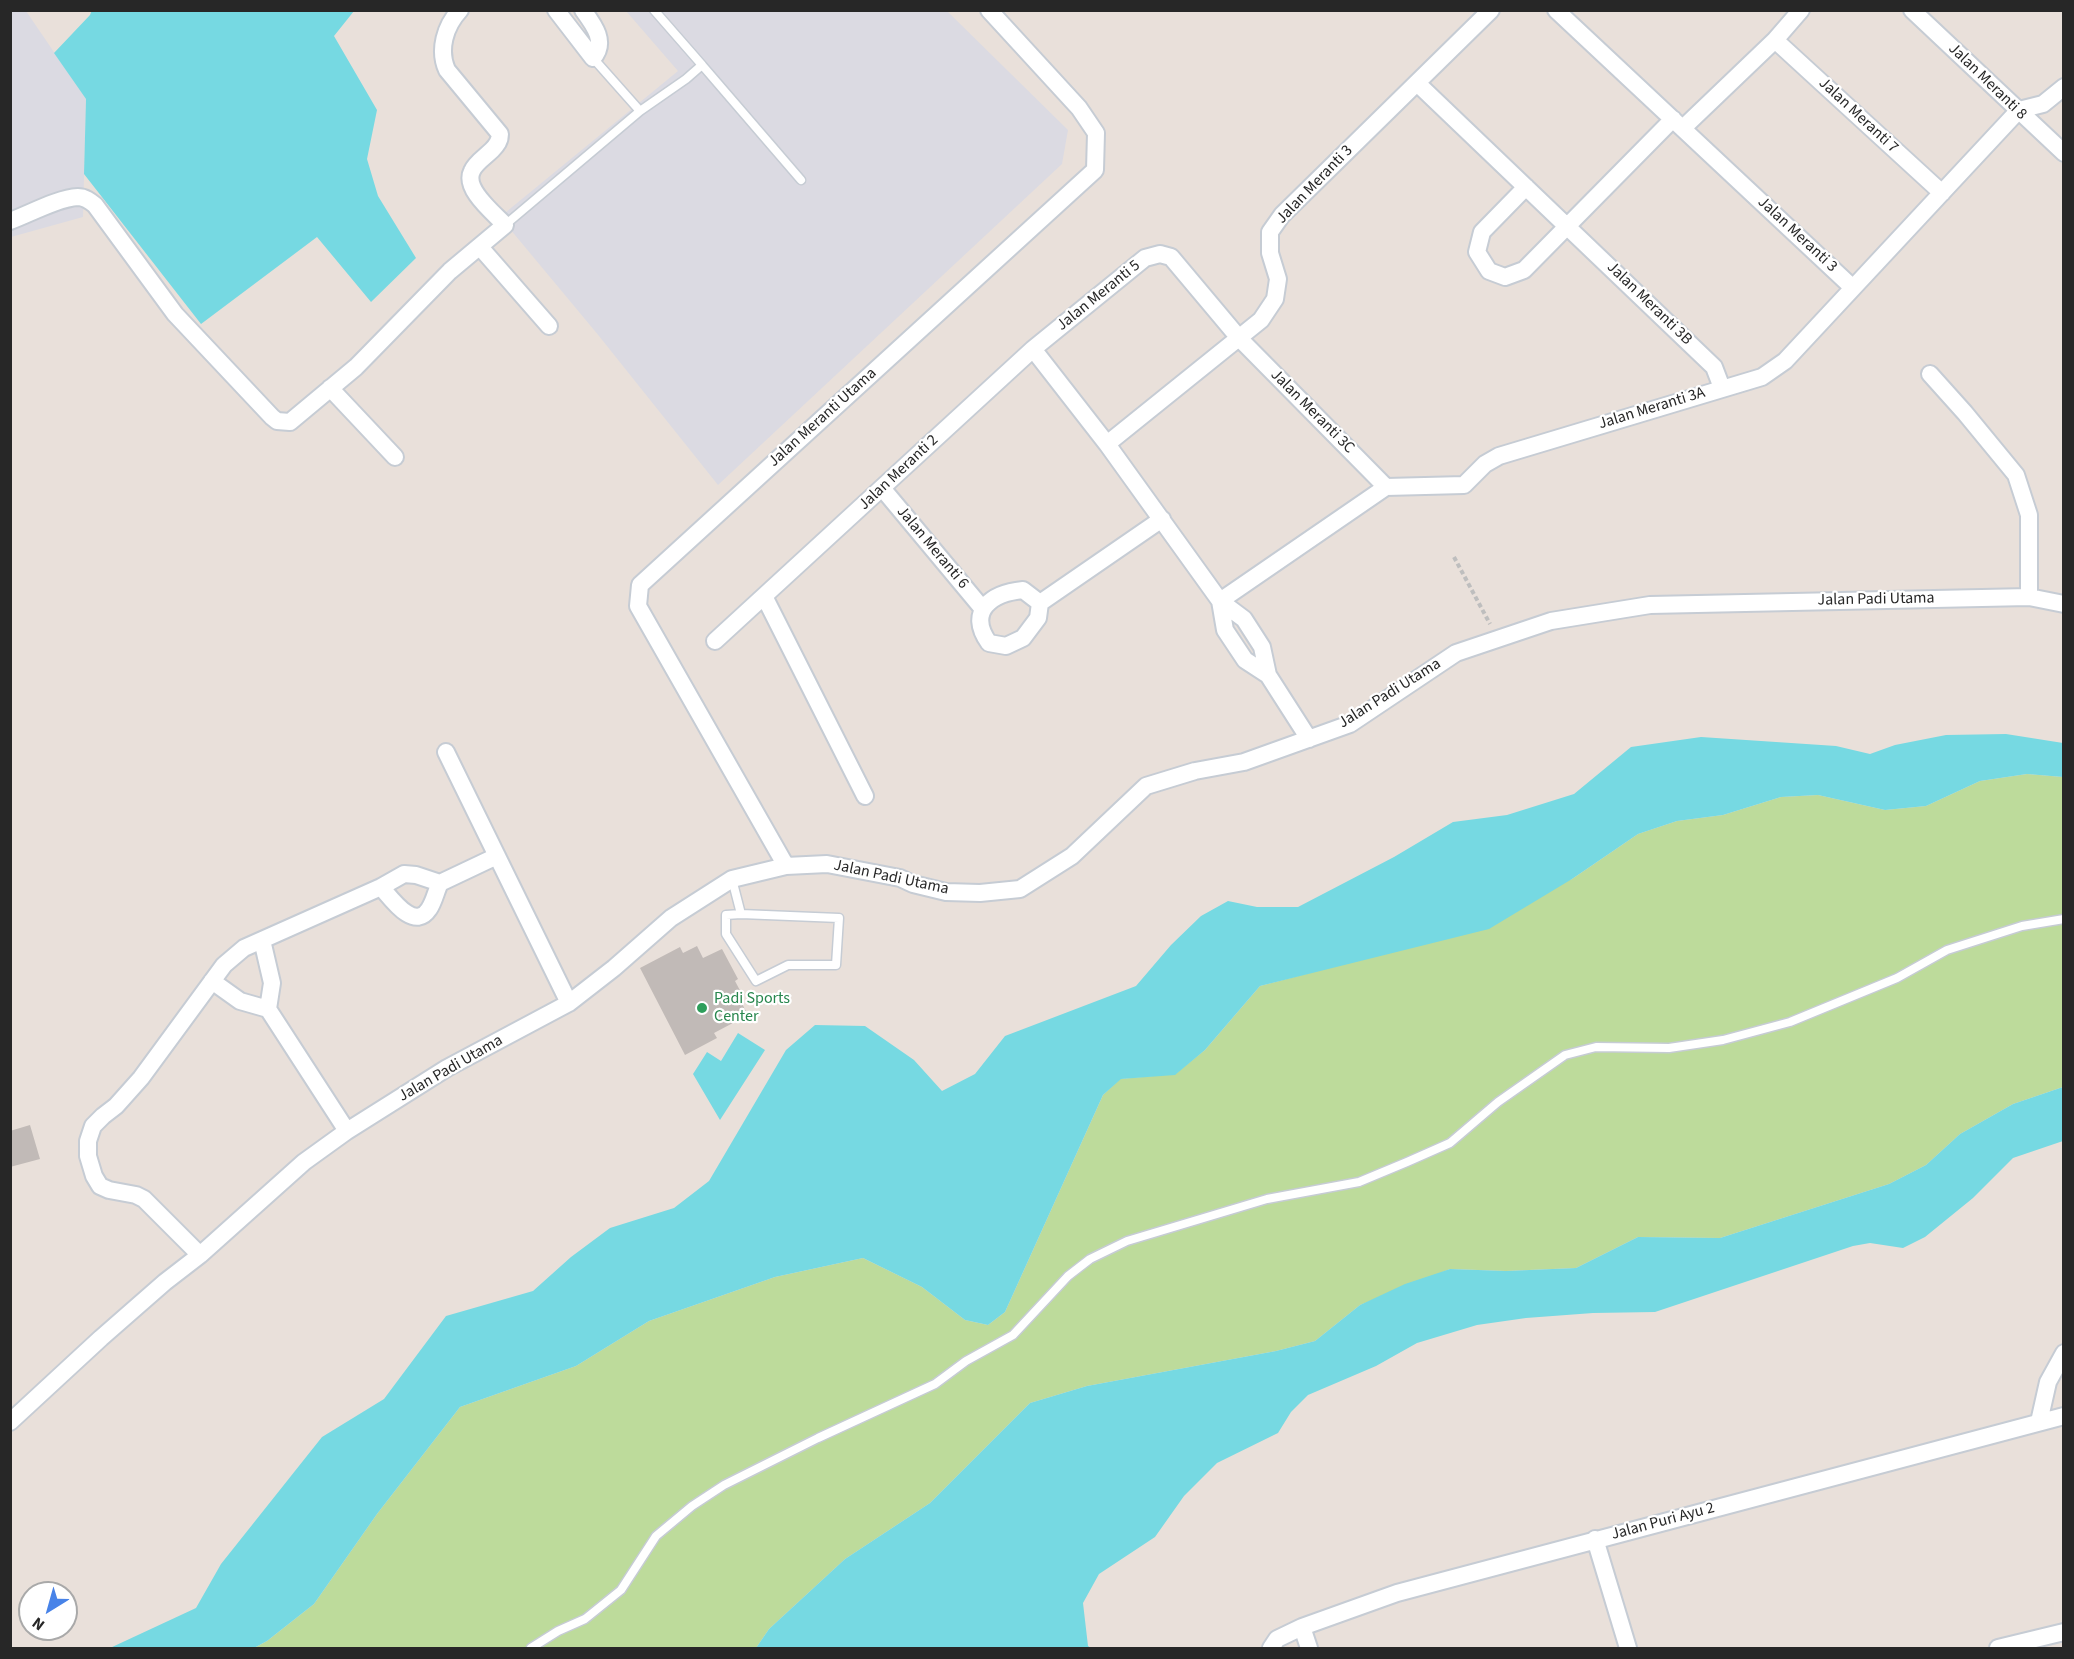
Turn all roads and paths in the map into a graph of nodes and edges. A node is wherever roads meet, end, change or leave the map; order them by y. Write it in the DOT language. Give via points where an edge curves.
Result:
graph roads {
  1 [pos="460,10"];
  2 [pos="556,10"];
  3 [pos="583,10"];
  4 [pos="654,10"];
  5 [pos="988,10"];
  6 [pos="1491,10"];
  7 [pos="1556,10"];
  8 [pos="1801,10"];
  9 [pos="1912,10"];
  10 [pos="1775,40"];
  11 [pos="593,58"];
  12 [pos="702,65"];
  13 [pos="1417,83"];
  14 [pos="2064,87"];
  15 [pos="2019,110"];
  16 [pos="640,111"];
  17 [pos="1678,124"];
  18 [pos="2064,153"];
  19 [pos="801,180"];
  20 [pos="1526,187"];
  21 [pos="1942,193"];
  22 [pos="10,221"];
  23 [pos="505,225"];
  24 [pos="1567,226"];
  25 [pos="480,247"];
  26 [pos="1853,288"];
  27 [pos="549,326"];
  28 [pos="1239,338"];
  29 [pos="1033,349"];
  30 [pos="1930,374"];
  31 [pos="330,388"];
  32 [pos="1722,388"];
  33 [pos="1107,444"];
  34 [pos="395,457"];
  35 [pos="1386,487"];
  36 [pos="882,488"];
  37 [pos="1162,519"];
  38 [pos="1454,557"];
  39 [pos="764,596"];
  40 [pos="2029,597"];
  41 [pos="1220,601"];
  42 [pos="1040,603"];
  43 [pos="2064,604"];
  44 [pos="982,608"];
  45 [pos="1497,638"];
  46 [pos="715,641"];
  47 [pos="1309,739"];
  48 [pos="446,752"];
  49 [pos="865,796"];
  50 [pos="497,856"];
  51 [pos="786,866"];
  52 [pos="732,879"];
  53 [pos="440,883"];
  54 [pos="381,887"];
  55 [pos="741,914"];
  56 [pos="2064,919"];
  57 [pos="262,940"];
  58 [pos="212,981"];
  59 [pos="569,1003"];
  60 [pos="268,1009"];
  61 [pos="347,1131"];
  62 [pos="200,1255"];
  63 [pos="2064,1353"];
  64 [pos="2064,1416"];
  65 [pos="10,1422"];
  66 [pos="2039,1422"];
  67 [pos="1595,1539"];
  68 [pos="1302,1628"];
  69 [pos="2064,1632"];
  70 [pos="531,1648"];
  71 [pos="1271,1648"];
  72 [pos="1309,1648"];
  73 [pos="1628,1648"];
  74 [pos="1998,1648"];
  1 -- 23 [label="street" via="443,41 443,62 500,134 496,146 472,169 471,182 473,190"];
  2 -- 11 [label="street"];
  3 -- 11 [label="street" via="600,41"];
  4 -- 12 [label="lane"];
  5 -- 51 [label="street, Jalan Meranti Utama" via="1091,125 1096,133 1095,170 640,585 638,606"];
  6 -- 13 [label="street, Jalan Meranti 3"];
  7 -- 17 [label="street, Jalan Meranti 3"];
  8 -- 10 [label="street"];
  9 -- 15 [label="street, Jalan Meranti 8"];
  10 -- 17 [label="street"];
  10 -- 21 [label="street, Jalan Meranti 7"];
  11 -- 16 [label="lane"];
  12 -- 16 [label="lane"];
  12 -- 19 [label="lane"];
  13 -- 20 [label="street, Jalan Meranti 3B"];
  13 -- 28 [label="street, Jalan Meranti 3" via="1282,214 1270,232 1270,253 1278,279 1275,299 1261,320"];
  14 -- 15 [label="street" via="2043,104"];
  15 -- 18 [label="street, Jalan Meranti 8"];
  15 -- 21 [label="street, Jalan Meranti 3A"];
  16 -- 23 [label="lane"];
  17 -- 24 [label="street"];
  17 -- 26 [label="street, Jalan Meranti 3"];
  20 -- 24 [label="street, Jalan Meranti 3B"];
  20 -- 24 [label="street" via="1482,232 1477,252 1489,271 1505,277 1524,270"];
  21 -- 26 [label="street, Jalan Meranti 3A"];
  22 -- 31 [label="street" via="58,202 78,197 88,200 176,314 277,421 290,422"];
  23 -- 25 [label="street"];
  24 -- 32 [label="street, Jalan Meranti 3B" via="1714,367"];
  25 -- 27 [label="street"];
  25 -- 31 [label="street" via="450,271 356,367"];
  26 -- 32 [label="street, Jalan Meranti 3A" via="1785,360 1762,377"];
  28 -- 29 [label="street, Jalan Meranti 5" via="1171,257 1160,254 1145,258"];
  28 -- 33 [label="street, Jalan Meranti 3"];
  28 -- 35 [label="street, Jalan Meranti 3C"];
  29 -- 33 [label="street"];
  29 -- 36 [label="street, Jalan Meranti 2"];
  30 -- 40 [label="street" via="2016,475 2029,515"];
  31 -- 34 [label="street"];
  32 -- 35 [label="street, Jalan Meranti 3A" via="1498,456 1464,485"];
  33 -- 37 [label="street"];
  35 -- 41 [label="street"];
  36 -- 39 [label="street, Jalan Meranti 2"];
  36 -- 44 [label="street, Jalan Meranti 6"];
  37 -- 41 [label="street"];
  37 -- 42 [label="street"];
  38 -- 45 [label="path"];
  39 -- 46 [label="street, Jalan Meranti 2"];
  39 -- 49 [label="street"];
  40 -- 43 [label="street, Jalan Padi Utama"];
  40 -- 45 [label="street, Jalan Padi Utama" via="1650,605 1551,621"];
  41 -- 47 [label="street" via="1244,619 1262,647 1268,675"];
  42 -- 44 [label="street" via="1023,590 1007,592"];
  42 -- 44 [label="street" via="1038,618 1023,638 1006,646 989,643 981,632 978,618"];
  45 -- 47 [label="street, Jalan Padi Utama" via="1456,653 1350,723"];
  47 -- 51 [label="street, Jalan Padi Utama" via="1244,762 1146,786 1072,856 1020,889 946,892 859,869 827,864"];
  48 -- 50 [label="street"];
  50 -- 53 [label="street"];
  50 -- 59 [label="street"];
  51 -- 52 [label="street, Jalan Padi Utama"];
  52 -- 55 [label="lane"];
  52 -- 59 [label="street, Jalan Padi Utama" via="671,918"];
  53 -- 54 [label="street" via="404,874"];
  53 -- 54 [label="street" via="429,910 412,917 398,908"];
  54 -- 57 [label="street"];
  55 -- 55 [label="lane" via="839,918 836,965 788,965 756,981 726,934 726,915"];
  56 -- 70 [label="lane" via="2022,926 1947,950 1897,978 1790,1022 1723,1040 1670,1048 1596,1047 1565,1055 1498,1102 1450,1143 1418,1157 1359,1182 1267,1199 1118,1246 1090,1259 1068,1276 1013,1335 935,1384 724,1485 692,1506 656,1536 621,1590 585,1619 558,1630"];
  57 -- 58 [label="street" via="244,948"];
  57 -- 60 [label="street" via="272,983"];
  58 -- 60 [label="street" via="240,1000"];
  58 -- 62 [label="street" via="141,1078 93,1126 88,1141 88,1156 100,1185 144,1198"];
  59 -- 61 [label="street, Jalan Padi Utama" via="447,1068"];
  60 -- 61 [label="street"];
  61 -- 62 [label="street, Jalan Padi Utama" via="303,1162"];
  62 -- 65 [label="street, Jalan Padi Utama" via="101,1338"];
  63 -- 66 [label="street" via="2048,1382"];
  64 -- 66 [label="street, Jalan Puri Ayu 2"];
  66 -- 67 [label="street, Jalan Puri Ayu 2"];
  67 -- 68 [label="street, Jalan Puri Ayu 2" via="1398,1593"];
  67 -- 73 [label="street"];
  68 -- 71 [label="street, Jalan Puri Ayu 2" via="1277,1639"];
  68 -- 72 [label="street"];
  69 -- 74 [label="street"];
}
